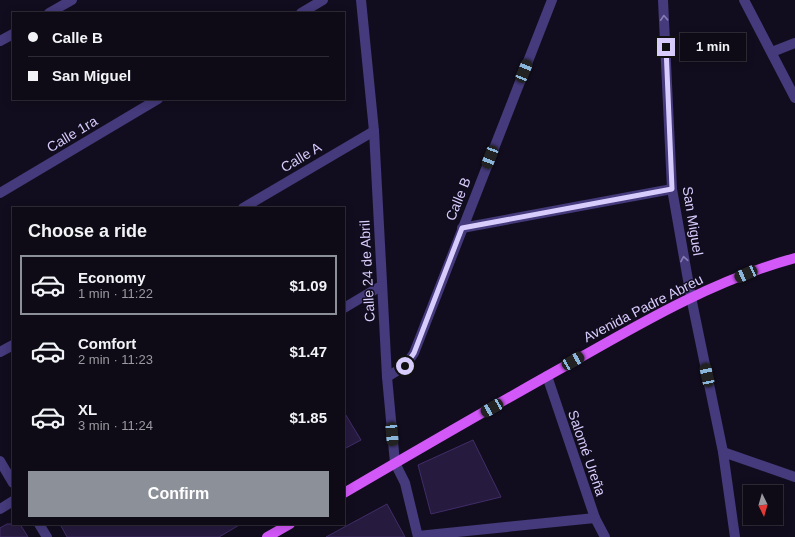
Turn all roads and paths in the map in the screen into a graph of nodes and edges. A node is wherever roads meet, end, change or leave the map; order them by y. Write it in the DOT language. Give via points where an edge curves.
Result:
graph roads {
  1 [pos="72,0"];
  2 [pos="323,0"];
  3 [pos="361,0"];
  4 [pos="552,0"];
  5 [pos="664,0"];
  6 [pos="744,0"];
  7 [pos="51,12"];
  8 [pos="303,12"];
  9 [pos="12,35"];
  10 [pos="0,41"];
  11 [pos="795,43"];
  12 [pos="772,52"];
  13 [pos="795,98"];
  14 [pos="156,100"];
  15 [pos="374,131"];
  16 [pos="672,189"];
  17 [pos="0,193"];
  18 [pos="246,207"];
  19 [pos="462,228"];
  20 [pos="795,258"];
  21 [pos="381,286"];
  22 [pos="691,297"];
  23 [pos="345,307"];
  24 [pos="12,346"];
  25 [pos="0,352"];
  26 [pos="547,376"];
  27 [pos="387,377"];
  28 [pos="723,452"];
  29 [pos="0,461"];
  30 [pos="395,463"];
  31 [pos="795,477"];
  32 [pos="12,481"];
  33 [pos="345,492"];
  34 [pos="12,502"];
  35 [pos="0,509"];
  36 [pos="595,518"];
  37 [pos="40,525"];
  38 [pos="288,525"];
  39 [pos="418,536"];
  40 [pos="47,537"];
  41 [pos="268,537"];
  42 [pos="605,537"];
  43 [pos="735,537"];
  1 -- 7 [label="street"];
  2 -- 8 [label="street"];
  3 -- 15 [label="street, Calle 24 de Abril"];
  4 -- 19 [label="street, Calle B"];
  16 -- 5 [label="street, San Miguel, one-way"];
  6 -- 12 [label="street"];
  9 -- 10 [label="street"];
  11 -- 12 [label="street"];
  12 -- 13 [label="street"];
  14 -- 17 [label="street, Calle 1ra"];
  15 -- 18 [label="street, Calle A"];
  15 -- 21 [label="street, Calle 24 de Abril"];
  16 -- 19 [label="street"];
  22 -- 16 [label="street, San Miguel, one-way"];
  19 -- 27 [label="street, Calle B" via="414,353 405,366"];
  20 -- 22 [label="main road, Avenida Padre Abreu" via="760,268"];
  21 -- 23 [label="street"];
  21 -- 27 [label="street, Calle 24 de Abril"];
  22 -- 26 [label="main road, Avenida Padre Abreu"];
  22 -- 28 [label="street, San Miguel"];
  24 -- 25 [label="street"];
  26 -- 30 [label="main road, Avenida Padre Abreu"];
  26 -- 36 [label="street, Salomé Ureña"];
  27 -- 30 [label="street, Calle 24 de Abril"];
  28 -- 31 [label="street"];
  28 -- 43 [label="street, San Miguel"];
  29 -- 32 [label="street"];
  30 -- 33 [label="main road, Avenida Padre Abreu"];
  30 -- 39 [label="street, Calle 24 de Abril" via="405,483"];
  34 -- 35 [label="street"];
  36 -- 39 [label="street"];
  36 -- 42 [label="street, Salomé Ureña"];
  37 -- 40 [label="street"];
  38 -- 41 [label="main road"];
}
